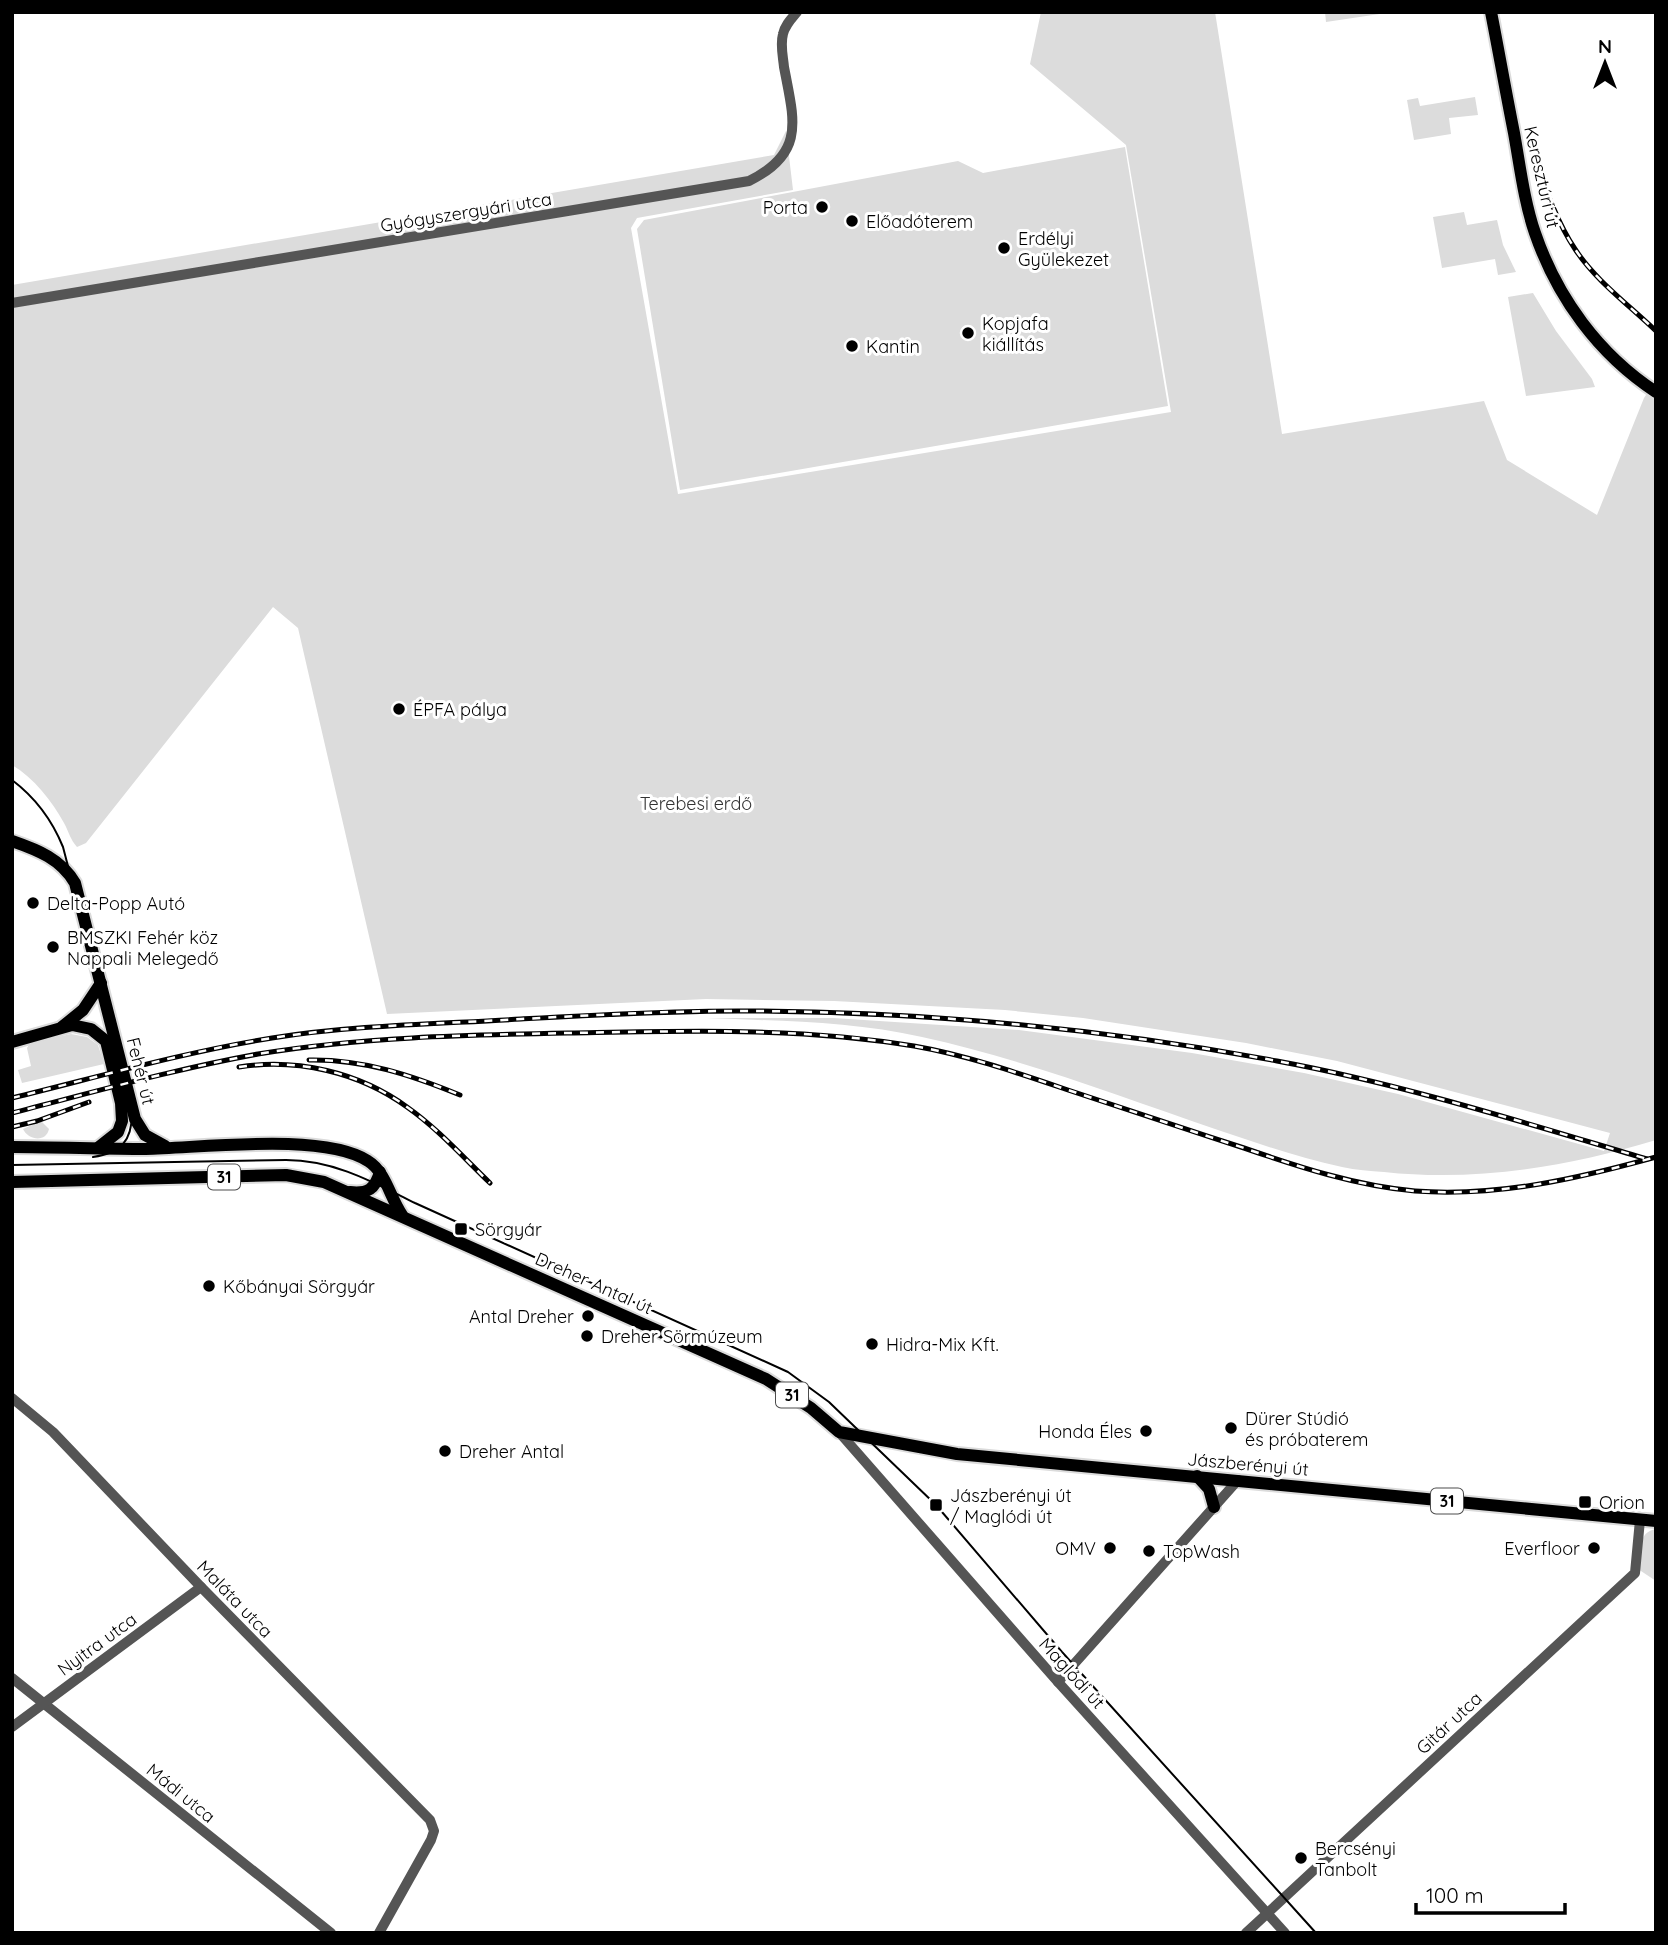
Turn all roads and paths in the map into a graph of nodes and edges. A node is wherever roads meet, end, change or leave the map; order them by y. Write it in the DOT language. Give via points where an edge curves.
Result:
graph roads {
  1 [pos="797,12"];
  2 [pos="1491,12"];
  3 [pos="12,303"];
  4 [pos="1656,392"];
  5 [pos="12,841"];
  6 [pos="102,983"];
  7 [pos="62,1028"];
  8 [pos="12,1042"];
  9 [pos="12,1147"];
  10 [pos="99,1147"];
  11 [pos="172,1149"];
  12 [pos="380,1172"];
  13 [pos="12,1182"];
  14 [pos="346,1192"];
  15 [pos="403,1216"];
  16 [pos="12,1398"];
  17 [pos="839,1432"];
  18 [pos="1197,1476"];
  19 [pos="1238,1480"];
  20 [pos="1214,1507"];
  21 [pos="1640,1520"];
  22 [pos="1656,1521"];
  23 [pos="201,1587"];
  24 [pos="12,1678"];
  25 [pos="1058,1682"];
  26 [pos="43,1703"];
  27 [pos="12,1727"];
  28 [pos="1266,1912"];
  29 [pos="331,1933"];
  30 [pos="379,1933"];
  31 [pos="1246,1933"];
  32 [pos="1286,1933"];
  1 -- 3 [label="street, Gyógyszergyári utca" via="782,37 793,117 790,141 768,172 749,181"];
  2 -- 4 [label="main road, Keresztúri út" via="1531,219 1549,266 1578,317 1602,347"];
  5 -- 6 [label="main road, Fehér út" via="54,859 72,877"];
  6 -- 7 [label="main road" via="83,1010"];
  6 -- 11 [label="main road, Fehér út" via="135,1119 145,1135"];
  7 -- 8 [label="main road"];
  7 -- 10 [label="main road, Fehér út" via="84,1027 106,1041 122,1121 118,1132"];
  9 -- 10 [label="main road, 31"];
  10 -- 11 [label="main road, 31"];
  11 -- 12 [label="main road, 31" via="304,1144 356,1155"];
  12 -- 14 [label="main road" via="370,1190"];
  12 -- 15 [label="main road"];
  13 -- 14 [label="main road, Dreher Antal út / 31" via="286,1175 324,1182"];
  14 -- 15 [label="main road, Dreher Antal út / 31"];
  15 -- 17 [label="main road, Dreher Antal út / 31" via="766,1379"];
  16 -- 23 [label="street, Maláta utca" via="57,1436"];
  17 -- 18 [label="main road, Jászberényi út / 31" via="957,1454"];
  17 -- 25 [label="street, Maglódi út"];
  18 -- 19 [label="main road, Jászberényi út / 31"];
  18 -- 20 [label="main road" via="1209,1489"];
  19 -- 20 [label="street"];
  19 -- 21 [label="main road, Jászberényi út / 31"];
  20 -- 25 [label="street"];
  21 -- 22 [label="main road, Jászberényi út / 31"];
  21 -- 28 [label="street, Gitár utca" via="1635,1573"];
  23 -- 26 [label="street, Nyitra utca"];
  23 -- 30 [label="street, Maláta utca" via="433,1825 431,1840"];
  24 -- 26 [label="street, Mádi utca"];
  25 -- 28 [label="street, Maglódi út"];
  26 -- 27 [label="street, Nyitra utca"];
  26 -- 29 [label="street, Mádi utca"];
  28 -- 31 [label="street, Gitár utca"];
  28 -- 32 [label="street, Maglódi út"];
}
